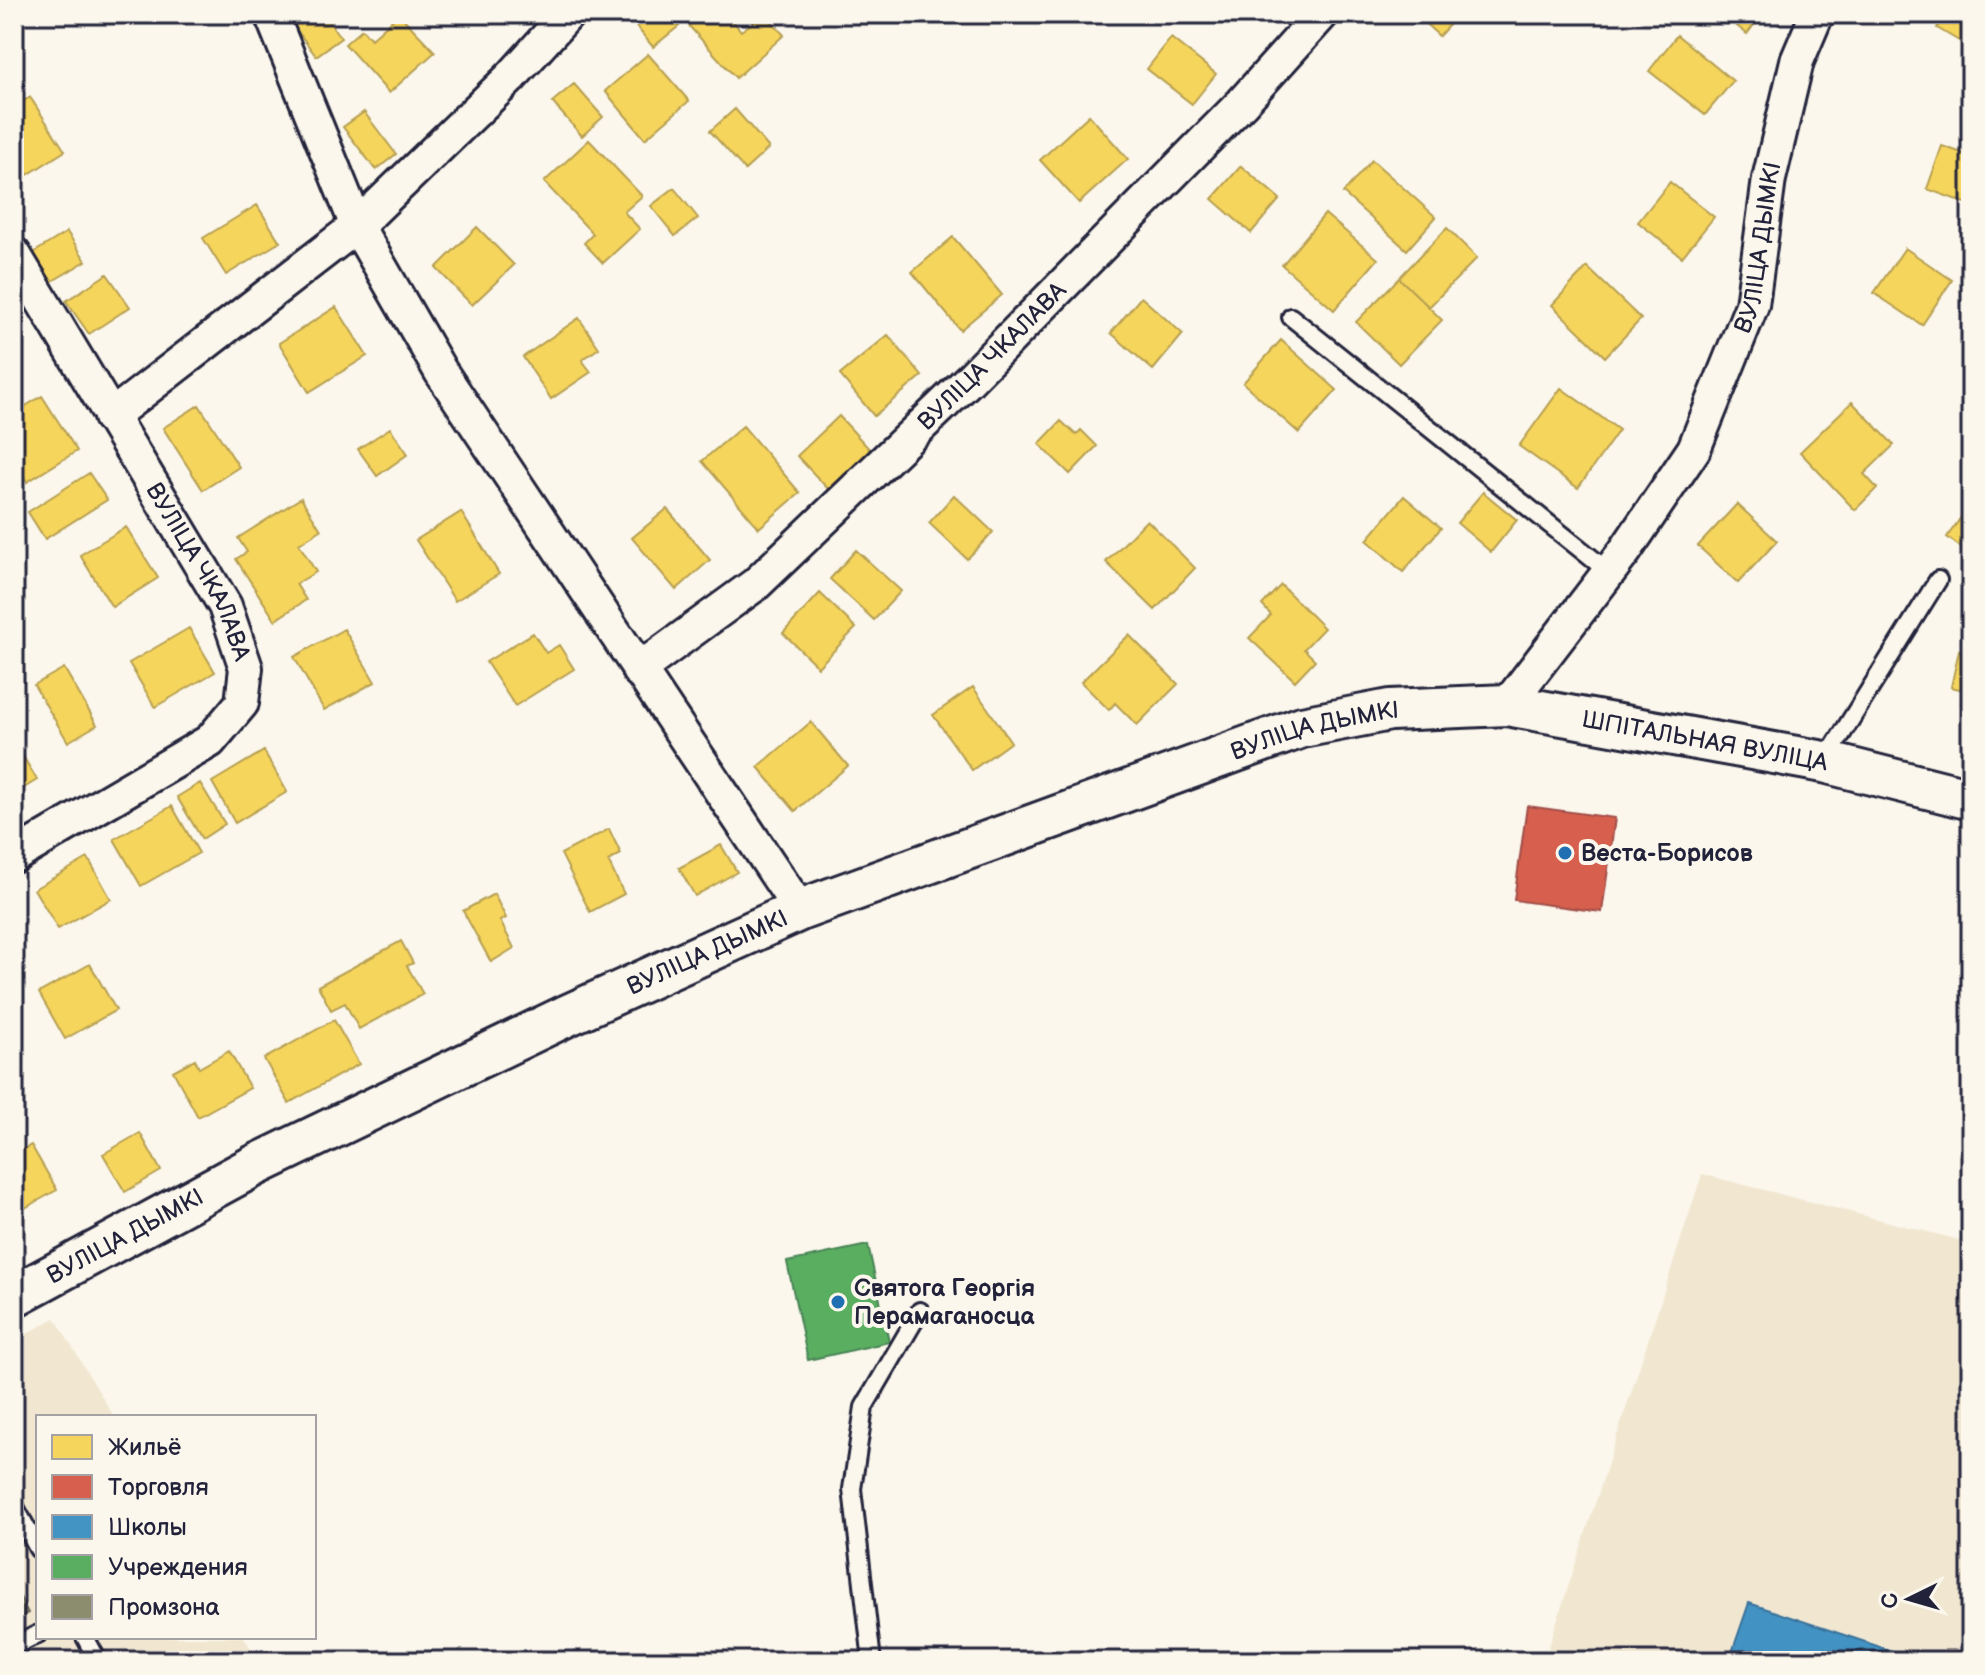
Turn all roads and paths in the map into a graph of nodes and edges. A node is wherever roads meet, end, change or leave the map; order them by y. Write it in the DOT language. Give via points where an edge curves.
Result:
graph roads {
  1 [pos="271,14"];
  2 [pos="568,14"];
  3 [pos="1322,14"];
  4 [pos="1817,14"];
  5 [pos="357,226"];
  6 [pos="14,254"];
  7 [pos="1291,317"];
  8 [pos="110,417"];
  9 [pos="1609,572"];
  10 [pos="1938,580"];
  11 [pos="638,670"];
  12 [pos="1507,705"];
  13 [pos="1437,707"];
  14 [pos="1824,762"];
  15 [pos="1971,799"];
  16 [pos="14,856"];
  17 [pos="800,910"];
  18 [pos="14,1296"];
  19 [pos="920,1311"];
  20 [pos="15,1508"];
  21 [pos="36,1545"];
  22 [pos="36,1635"];
  23 [pos="86,1639"];
  24 [pos="14,1646"];
  25 [pos="98,1661"];
  26 [pos="872,1661"];
  1 -- 5 [label="street"];
  2 -- 5 [label="street" via="511,77"];
  3 -- 11 [label="street, ВУЛІЦА ЧКАЛАВА" via="1242,103 969,380 756,584"];
  4 -- 9 [label="street, ВУЛІЦА ДЫМКІ" via="1797,61 1769,179 1752,305 1694,449"];
  5 -- 8 [label="street"];
  5 -- 11 [label="street" via="441,372"];
  6 -- 8 [label="street, ВУЛІЦА ЧКАЛАВА"];
  7 -- 9 [label="lane"];
  8 -- 16 [label="street, ВУЛІЦА ЧКАЛАВА" via="225,606 246,668 242,703 210,741"];
  9 -- 12 [label="street, ВУЛІЦА ДЫМКІ"];
  10 -- 14 [label="lane"];
  11 -- 17 [label="street"];
  12 -- 13 [label="street, ШПІТАЛЬНАЯ ВУЛІЦА"];
  12 -- 14 [label="street, ШПІТАЛЬНАЯ ВУЛІЦА"];
  13 -- 17 [label="street, ВУЛІЦА ДЫМКІ" via="1302,727"];
  14 -- 15 [label="street, ШПІТАЛЬНАЯ ВУЛІЦА"];
  17 -- 18 [label="street, ВУЛІЦА ДЫМКІ" via="256,1165"];
  19 -- 26 [label="lane" via="864,1407 852,1489"];
  20 -- 21 [label="lane"];
  22 -- 24 [label="lane"];
  23 -- 25 [label="lane"];
}
